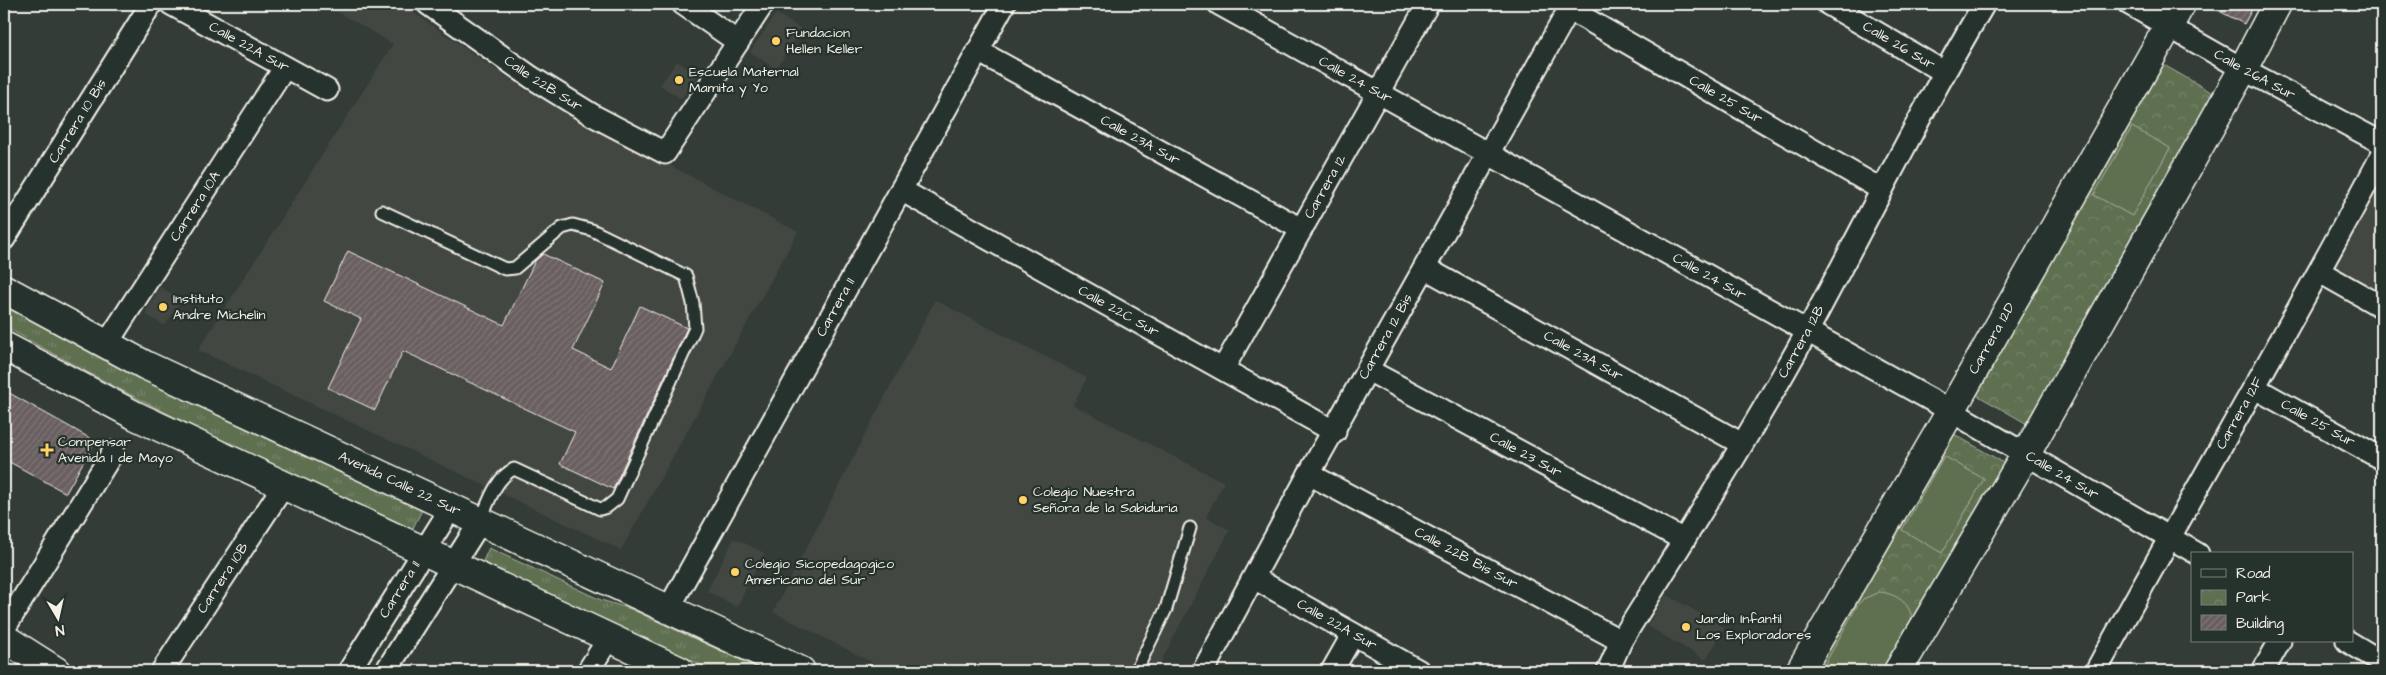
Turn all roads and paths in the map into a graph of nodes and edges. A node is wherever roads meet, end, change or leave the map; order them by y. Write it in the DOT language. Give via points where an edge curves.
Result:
graph roads {
  1 [pos="150,4"];
  2 [pos="171,4"];
  3 [pos="428,4"];
  4 [pos="683,4"];
  5 [pos="763,4"];
  6 [pos="1004,4"];
  7 [pos="1219,4"];
  8 [pos="1428,4"];
  9 [pos="1828,4"];
  10 [pos="1984,4"];
  11 [pos="2129,4"];
  12 [pos="2277,4"];
  13 [pos="1571,7"];
  14 [pos="2175,15"];
  15 [pos="738,42"];
  16 [pos="978,51"];
  17 [pos="285,67"];
  18 [pos="2243,69"];
  19 [pos="1944,72"];
  20 [pos="327,90"];
  21 [pos="1378,92"];
  22 [pos="2382,143"];
  23 [pos="1488,154"];
  24 [pos="2382,154"];
  25 [pos="901,190"];
  26 [pos="1882,190"];
  27 [pos="382,211"];
  28 [pos="1301,229"];
  29 [pos="4,238"];
  30 [pos="1425,268"];
  31 [pos="2320,272"];
  32 [pos="4,289"];
  33 [pos="2382,307"];
  34 [pos="1807,331"];
  35 [pos="106,345"];
  36 [pos="4,346"];
  37 [pos="1223,369"];
  38 [pos="1368,370"];
  39 [pos="2255,388"];
  40 [pos="1951,411"];
  41 [pos="1335,432"];
  42 [pos="1742,444"];
  43 [pos="113,452"];
  44 [pos="2026,454"];
  45 [pos="2382,459"];
  46 [pos="1309,474"];
  47 [pos="284,485"];
  48 [pos="451,508"];
  49 [pos="480,522"];
  50 [pos="1190,528"];
  51 [pos="2170,536"];
  52 [pos="1684,540"];
  53 [pos="424,551"];
  54 [pos="2195,552"];
  55 [pos="453,564"];
  56 [pos="1254,578"];
  57 [pos="668,610"];
  58 [pos="4,630"];
  59 [pos="1353,634"];
  60 [pos="4,638"];
  61 [pos="609,638"];
  62 [pos="1621,641"];
  63 [pos="2279,642"];
  64 [pos="2349,642"];
  65 [pos="2382,662"];
  66 [pos="56,671"];
  67 [pos="162,671"];
  68 [pos="349,671"];
  69 [pos="386,671"];
  70 [pos="588,671"];
  71 [pos="680,671"];
  72 [pos="801,671"];
  73 [pos="1136,671"];
  74 [pos="1203,671"];
  75 [pos="1332,671"];
  76 [pos="1418,671"];
  77 [pos="1608,671"];
  78 [pos="1800,671"];
  79 [pos="1898,671"];
  80 [pos="2096,671"];
  81 [pos="2263,671"];
  1 -- 29 [label="street, Carrera 10 Bis"];
  2 -- 17 [label="street, Calle 22A Sur"];
  3 -- 15 [label="street, Calle 22B Sur" via="531,78 665,153"];
  4 -- 15 [label="street"];
  5 -- 15 [label="street"];
  6 -- 16 [label="street, Carrera 11"];
  7 -- 21 [label="street, Calle 24 Sur"];
  8 -- 21 [label="street, Carrera 12"];
  9 -- 19 [label="street, Calle 26 Sur"];
  10 -- 19 [label="street, Carrera 12B"];
  11 -- 14 [label="street, Calle 26A Sur"];
  12 -- 18 [label="main road"];
  13 -- 23 [label="street, Carrera 12 Bis"];
  13 -- 26 [label="street, Calle 25 Sur"];
  14 -- 18 [label="street, Calle 26A Sur"];
  14 -- 40 [label="main road, Carrera 12D"];
  16 -- 25 [label="street, Carrera 11"];
  16 -- 28 [label="street, Calle 23A Sur"];
  17 -- 20 [label="street, Calle 22A Sur"];
  17 -- 35 [label="street, Carrera 10A"];
  18 -- 22 [label="street, Calle 26A Sur"];
  18 -- 44 [label="main road"];
  19 -- 26 [label="street, Carrera 12B"];
  21 -- 23 [label="street, Calle 24 Sur"];
  21 -- 28 [label="street, Carrera 12"];
  23 -- 30 [label="street, Carrera 12 Bis"];
  23 -- 34 [label="street, Calle 24 Sur"];
  24 -- 31 [label="street, Carrera 12F"];
  25 -- 37 [label="street, Calle 22C Sur"];
  25 -- 57 [label="street, Carrera 11"];
  26 -- 34 [label="street, Carrera 12B"];
  27 -- 49 [label="lane" via="505,269 515,268 562,228 573,225 592,230 686,276 694,303 695,328 617,499 600,509 514,469 499,482"];
  28 -- 37 [label="street, Carrera 12"];
  30 -- 38 [label="street, Carrera 12 Bis"];
  30 -- 42 [label="street, Calle 23A Sur"];
  31 -- 33 [label="street"];
  31 -- 39 [label="street, Carrera 12F"];
  32 -- 35 [label="main road, Avenida Calle 22 Sur"];
  34 -- 40 [label="street, Calle 24 Sur"];
  34 -- 42 [label="street, Carrera 12B"];
  35 -- 48 [label="main road, Avenida Calle 22 Sur"];
  36 -- 47 [label="main road" via="97,397"];
  37 -- 41 [label="street, Calle 22C Sur"];
  38 -- 41 [label="street, Carrera 12 Bis"];
  38 -- 52 [label="street, Calle 23 Sur"];
  39 -- 45 [label="street, Calle 25 Sur"];
  39 -- 51 [label="street, Carrera 12F"];
  40 -- 44 [label="street, Calle 24 Sur"];
  40 -- 78 [label="main road, Carrera 12D"];
  41 -- 46 [label="street, Carrera 12 Bis"];
  42 -- 52 [label="street, Carrera 12B"];
  43 -- 58 [label="street"];
  44 -- 51 [label="street, Calle 24 Sur"];
  44 -- 79 [label="main road"];
  46 -- 56 [label="street, Carrera 12 Bis"];
  46 -- 62 [label="street, Calle 22B Bis Sur"];
  47 -- 53 [label="main road"];
  47 -- 67 [label="street, Carrera 10B"];
  48 -- 49 [label="main road, Avenida Calle 22 Sur"];
  48 -- 53 [label="street, Carrera 11"];
  49 -- 55 [label="street"];
  49 -- 57 [label="main road, Avenida Calle 22 Sur"];
  50 -- 73 [label="lane" via="1166,610"];
  51 -- 54 [label="street, Calle 24 Sur"];
  51 -- 80 [label="street, Carrera 12F"];
  52 -- 62 [label="street, Carrera 12B"];
  53 -- 55 [label="main road"];
  53 -- 68 [label="street, Carrera 11"];
  55 -- 61 [label="main road"];
  55 -- 69 [label="street"];
  56 -- 59 [label="street, Calle 22A Sur"];
  56 -- 74 [label="street, Carrera 12 Bis"];
  57 -- 72 [label="main road, Avenida Calle 22 Sur"];
  59 -- 75 [label="street"];
  59 -- 76 [label="street, Calle 22A Sur"];
  60 -- 66 [label="main road"];
  61 -- 70 [label="street"];
  61 -- 71 [label="main road"];
  62 -- 77 [label="street, Carrera 12B"];
  63 -- 81 [label="street"];
  64 -- 65 [label="street"];
}
